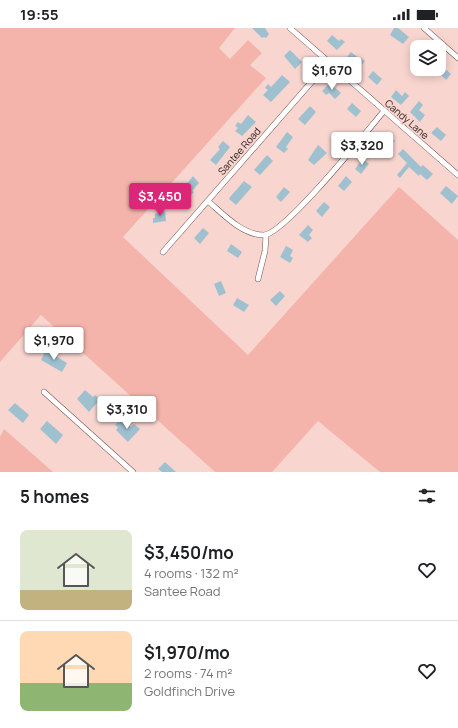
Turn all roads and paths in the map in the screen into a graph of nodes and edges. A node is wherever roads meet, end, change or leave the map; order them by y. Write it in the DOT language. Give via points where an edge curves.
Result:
graph roads {
  1 [pos="290,28"];
  2 [pos="424,28"];
  3 [pos="458,57"];
  4 [pos="329,62"];
  5 [pos="384,110"];
  6 [pos="458,175"];
  7 [pos="208,201"];
  8 [pos="266,234"];
  9 [pos="163,252"];
  10 [pos="258,279"];
  11 [pos="44,392"];
  12 [pos="133,472"];
  1 -- 4 [label="street, Candy Lane"];
  2 -- 3 [label="street"];
  4 -- 5 [label="street, Candy Lane"];
  4 -- 7 [label="street, Santee Road"];
  5 -- 6 [label="street, Candy Lane"];
  5 -- 8 [label="street" via="292,216"];
  7 -- 8 [label="street" via="238,226"];
  7 -- 9 [label="street, Santee Road"];
  8 -- 10 [label="street"];
  11 -- 12 [label="street"];
}
